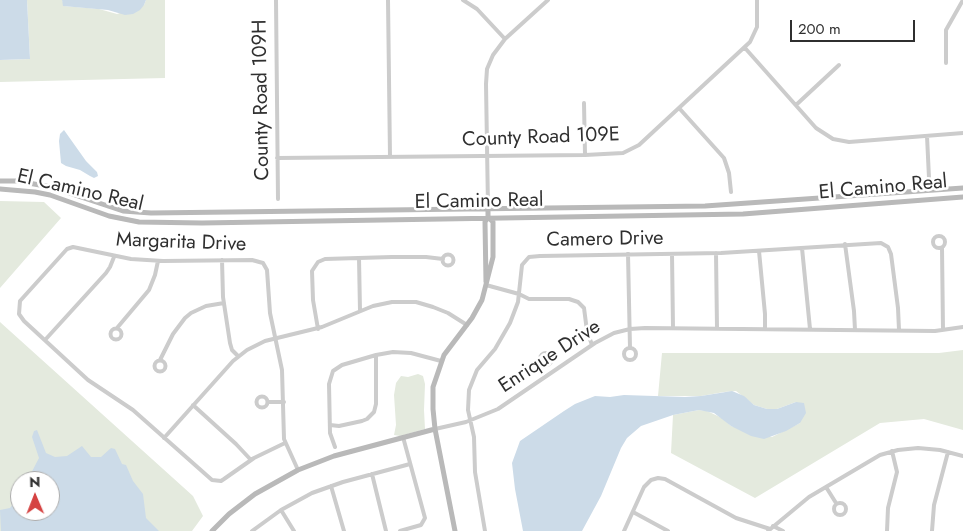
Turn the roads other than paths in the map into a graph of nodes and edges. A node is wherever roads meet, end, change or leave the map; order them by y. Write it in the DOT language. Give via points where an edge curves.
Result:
graph roads {
  1 [pos="276,0"];
  2 [pos="388,0"];
  3 [pos="463,0"];
  4 [pos="548,0"];
  5 [pos="757,0"];
  6 [pos="963,0"];
  7 [pos="505,38"];
  8 [pos="745,48"];
  9 [pos="946,64"];
  10 [pos="839,65"];
  11 [pos="584,103"];
  12 [pos="796,105"];
  13 [pos="679,108"];
  14 [pos="963,133"];
  15 [pos="926,136"];
  16 [pos="585,155"];
  17 [pos="486,156"];
  18 [pos="390,157"];
  19 [pos="278,158"];
  20 [pos="930,178"];
  21 [pos="0,180"];
  22 [pos="963,188"];
  23 [pos="0,189"];
  24 [pos="731,192"];
  25 [pos="963,197"];
  26 [pos="278,199"];
  27 [pos="488,208"];
  28 [pos="488,217"];
  29 [pos="844,244"];
  30 [pos="802,248"];
  31 [pos="942,248"];
  32 [pos="759,251"];
  33 [pos="716,253"];
  34 [pos="628,254"];
  35 [pos="672,254"];
  36 [pos="114,257"];
  37 [pos="358,258"];
  38 [pos="443,259"];
  39 [pos="222,260"];
  40 [pos="158,261"];
  41 [pos="486,285"];
  42 [pos="519,294"];
  43 [pos="224,303"];
  44 [pos="360,311"];
  45 [pos="467,325"];
  46 [pos="963,327"];
  47 [pos="117,328"];
  48 [pos="318,328"];
  49 [pos="673,328"];
  50 [pos="717,328"];
  51 [pos="630,329"];
  52 [pos="765,329"];
  53 [pos="810,329"];
  54 [pos="855,330"];
  55 [pos="899,330"];
  56 [pos="943,330"];
  57 [pos="275,338"];
  58 [pos="45,340"];
  59 [pos="592,345"];
  60 [pos="630,348"];
  61 [pos="376,355"];
  62 [pos="238,356"];
  63 [pos="160,360"];
  64 [pos="441,361"];
  65 [pos="550,364"];
  66 [pos="555,371"];
  67 [pos="268,402"];
  68 [pos="284,402"];
  69 [pos="193,405"];
  70 [pos="470,420"];
  71 [pos="330,425"];
  72 [pos="435,429"];
  73 [pos="403,437"];
  74 [pos="164,438"];
  75 [pos="285,444"];
  76 [pos="334,448"];
  77 [pos="892,452"];
  78 [pos="948,452"];
  79 [pos="963,456"];
  80 [pos="251,460"];
  81 [pos="410,464"];
  82 [pos="298,470"];
  83 [pos="372,474"];
  84 [pos="331,486"];
  85 [pos="826,486"];
  86 [pos="836,503"];
  87 [pos="281,510"];
  88 [pos="633,512"];
  89 [pos="770,529"];
  90 [pos="215,530"];
  91 [pos="252,531"];
  92 [pos="294,531"];
  93 [pos="344,531"];
  94 [pos="386,531"];
  95 [pos="400,531"];
  96 [pos="455,531"];
  97 [pos="485,531"];
  98 [pos="624,531"];
  99 [pos="668,531"];
  100 [pos="783,531"];
  101 [pos="887,531"];
  102 [pos="932,531"];
  1 -- 19 [label="street, County Road 109H"];
  2 -- 18 [label="street"];
  3 -- 7 [label="street" via="477,9"];
  4 -- 7 [label="street"];
  5 -- 8 [label="street, County Road 109E" via="757,27"];
  6 -- 9 [label="street" via="946,30"];
  7 -- 17 [label="street" via="492,55 486,73"];
  8 -- 12 [label="street"];
  8 -- 13 [label="street, County Road 109E"];
  10 -- 12 [label="street"];
  11 -- 16 [label="street"];
  12 -- 15 [label="street" via="820,131 838,140"];
  13 -- 16 [label="street, County Road 109E" via="630,150 619,154"];
  13 -- 24 [label="street" via="724,158"];
  14 -- 15 [label="street"];
  15 -- 20 [label="street"];
  16 -- 17 [label="street, County Road 109E"];
  17 -- 18 [label="street, County Road 109E"];
  17 -- 27 [label="street"];
  18 -- 19 [label="street, County Road 109E"];
  19 -- 26 [label="street, County Road 109H"];
  21 -- 27 [label="main road, El Camino Real" via="50,187 123,211 151,213"];
  22 -- 27 [label="main road, El Camino Real" via="705,206"];
  23 -- 28 [label="main road, El Camino Real" via="50,195 109,216 139,222"];
  25 -- 28 [label="main road, El Camino Real" via="743,214"];
  27 -- 28 [label="main road"];
  28 -- 41 [label="main road" via="485,222"];
  29 -- 30 [label="street, Camero Drive"];
  29 -- 54 [label="street"];
  29 -- 55 [label="street, Camero Drive" via="878,242 890,250"];
  30 -- 32 [label="street, Camero Drive"];
  30 -- 53 [label="street"];
  31 -- 56 [label="street"];
  32 -- 33 [label="street, Camero Drive"];
  32 -- 52 [label="street"];
  33 -- 35 [label="street, Camero Drive"];
  33 -- 50 [label="street"];
  34 -- 35 [label="street, Camero Drive"];
  34 -- 42 [label="street, Camero Drive" via="529,257 522,265"];
  34 -- 51 [label="street"];
  35 -- 49 [label="street"];
  36 -- 40 [label="street, Margarita Drive"];
  36 -- 58 [label="street" via="106,274"];
  36 -- 58 [label="street, Margarita Drive" via="82,247 70,248 22,297 18,306 21,317"];
  37 -- 38 [label="street"];
  37 -- 44 [label="street"];
  37 -- 48 [label="street" via="325,259 313,268 313,300"];
  39 -- 40 [label="street, Margarita Drive"];
  39 -- 43 [label="street"];
  39 -- 57 [label="street, Margarita Drive" via="256,261 266,266"];
  40 -- 47 [label="street" via="149,290"];
  41 -- 42 [label="street"];
  41 -- 45 [label="main road"];
  42 -- 59 [label="street" via="536,300 570,300 582,304"];
  42 -- 70 [label="street, Camero Drive" via="506,331 470,383"];
  43 -- 62 [label="street" via="231,347"];
  43 -- 63 [label="street" via="206,306 184,318"];
  44 -- 45 [label="street" via="392,302 416,302 440,310"];
  44 -- 48 [label="street"];
  45 -- 64 [label="main road"];
  46 -- 56 [label="street, Enrique Drive"];
  48 -- 57 [label="street"];
  49 -- 50 [label="street, Enrique Drive"];
  49 -- 51 [label="street, Enrique Drive"];
  50 -- 52 [label="street, Enrique Drive"];
  51 -- 59 [label="street, Enrique Drive" via="614,333"];
  51 -- 60 [label="street"];
  52 -- 53 [label="street, Enrique Drive"];
  53 -- 54 [label="street, Enrique Drive"];
  54 -- 55 [label="street, Enrique Drive"];
  55 -- 56 [label="street, Enrique Drive"];
  57 -- 62 [label="street"];
  57 -- 68 [label="street, Margarita Drive"];
  58 -- 74 [label="street, Margarita Drive" via="95,386 133,410"];
  59 -- 66 [label="street, Enrique Drive"];
  61 -- 64 [label="street" via="411,353"];
  61 -- 71 [label="street" via="342,365 331,374"];
  61 -- 71 [label="street" via="374,412 362,421"];
  62 -- 69 [label="street"];
  64 -- 72 [label="main road" via="433,386"];
  65 -- 66 [label="street"];
  66 -- 70 [label="street, Enrique Drive" via="503,406"];
  67 -- 68 [label="street"];
  68 -- 75 [label="street, Margarita Drive"];
  69 -- 74 [label="street"];
  69 -- 80 [label="street"];
  70 -- 72 [label="street, Enrique Drive"];
  70 -- 97 [label="street, Camero Drive" via="476,484"];
  71 -- 76 [label="street"];
  72 -- 73 [label="main road, Enrique Drive"];
  72 -- 96 [label="main road"];
  73 -- 81 [label="street"];
  73 -- 82 [label="main road, Enrique Drive" via="334,456"];
  74 -- 80 [label="street, Margarita Drive" via="212,480 224,479"];
  75 -- 80 [label="street, Margarita Drive"];
  75 -- 82 [label="street, Margarita Drive"];
  77 -- 78 [label="street" via="918,448"];
  77 -- 85 [label="street" via="874,458"];
  77 -- 101 [label="street" via="897,472 888,508"];
  78 -- 79 [label="street"];
  78 -- 102 [label="street" via="934,505"];
  81 -- 83 [label="street"];
  81 -- 95 [label="street" via="424,521 421,525"];
  82 -- 90 [label="main road, Enrique Drive" via="256,494"];
  83 -- 84 [label="street"];
  83 -- 94 [label="street"];
  84 -- 87 [label="street"];
  84 -- 93 [label="street"];
  85 -- 86 [label="street"];
  85 -- 89 [label="street"];
  87 -- 91 [label="street"];
  87 -- 92 [label="street"];
  88 -- 89 [label="street" via="647,483 661,478 736,518"];
  88 -- 98 [label="street"];
  88 -- 99 [label="street"];
  89 -- 100 [label="street"];
}
